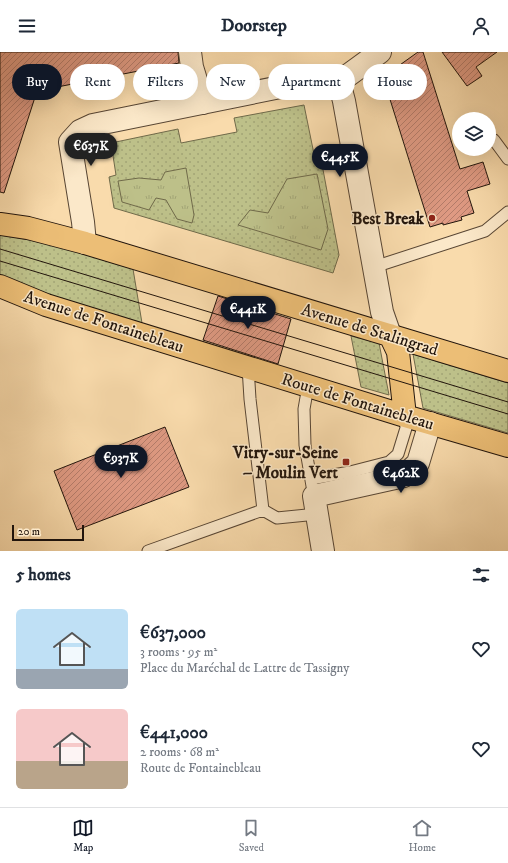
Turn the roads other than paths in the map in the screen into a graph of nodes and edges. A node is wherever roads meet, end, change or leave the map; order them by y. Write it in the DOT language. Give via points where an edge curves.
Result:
graph roads {
  1 [pos="190,52"];
  2 [pos="380,52"];
  3 [pos="355,70"];
  4 [pos="268,90"];
  5 [pos="344,100"];
  6 [pos="203,103"];
  7 [pos="496,143"];
  8 [pos="508,159"];
  9 [pos="508,212"];
  10 [pos="0,224"];
  11 [pos="85,243"];
  12 [pos="374,267"];
  13 [pos="0,286"];
  14 [pos="390,335"];
  15 [pos="209,355"];
  16 [pos="248,367"];
  17 [pos="508,371"];
  18 [pos="308,386"];
  19 [pos="405,416"];
  20 [pos="430,423"];
  21 [pos="508,446"];
  22 [pos="313,501"];
  23 [pos="263,510"];
  24 [pos="148,551"];
  25 [pos="318,551"];
  26 [pos="323,551"];
  1 -- 6 [label="street"];
  2 -- 3 [label="street"];
  4 -- 6 [label="street"];
  5 -- 12 [label="street"];
  6 -- 11 [label="street" via="93,125 80,131 70,142"];
  7 -- 8 [label="lane"];
  9 -- 12 [label="lane" via="485,231"];
  10 -- 11 [label="main road, Avenue de Stalingrad" via="28,228"];
  11 -- 14 [label="main road, Avenue de Stalingrad"];
  12 -- 14 [label="street" via="382,312"];
  13 -- 15 [label="main road, Avenue de Fontainebleau" via="46,305"];
  14 -- 17 [label="main road, Avenue de Stalingrad"];
  14 -- 19 [label="main road" via="398,352"];
  15 -- 16 [label="main road, Route de Fontainebleau"];
  16 -- 18 [label="main road, Route de Fontainebleau"];
  16 -- 23 [label="lane"];
  18 -- 19 [label="main road, Route de Fontainebleau"];
  18 -- 22 [label="lane" via="304,409 305,445"];
  19 -- 20 [label="main road, Route de Fontainebleau"];
  19 -- 22 [label="lane" via="406,428 398,454 389,462 350,472"];
  20 -- 21 [label="main road, Route de Fontainebleau"];
  20 -- 22 [label="street" via="418,464 404,476"];
  22 -- 23 [label="lane" via="277,518"];
  22 -- 25 [label="lane"];
  22 -- 26 [label="street"];
  23 -- 24 [label="lane"];
}
